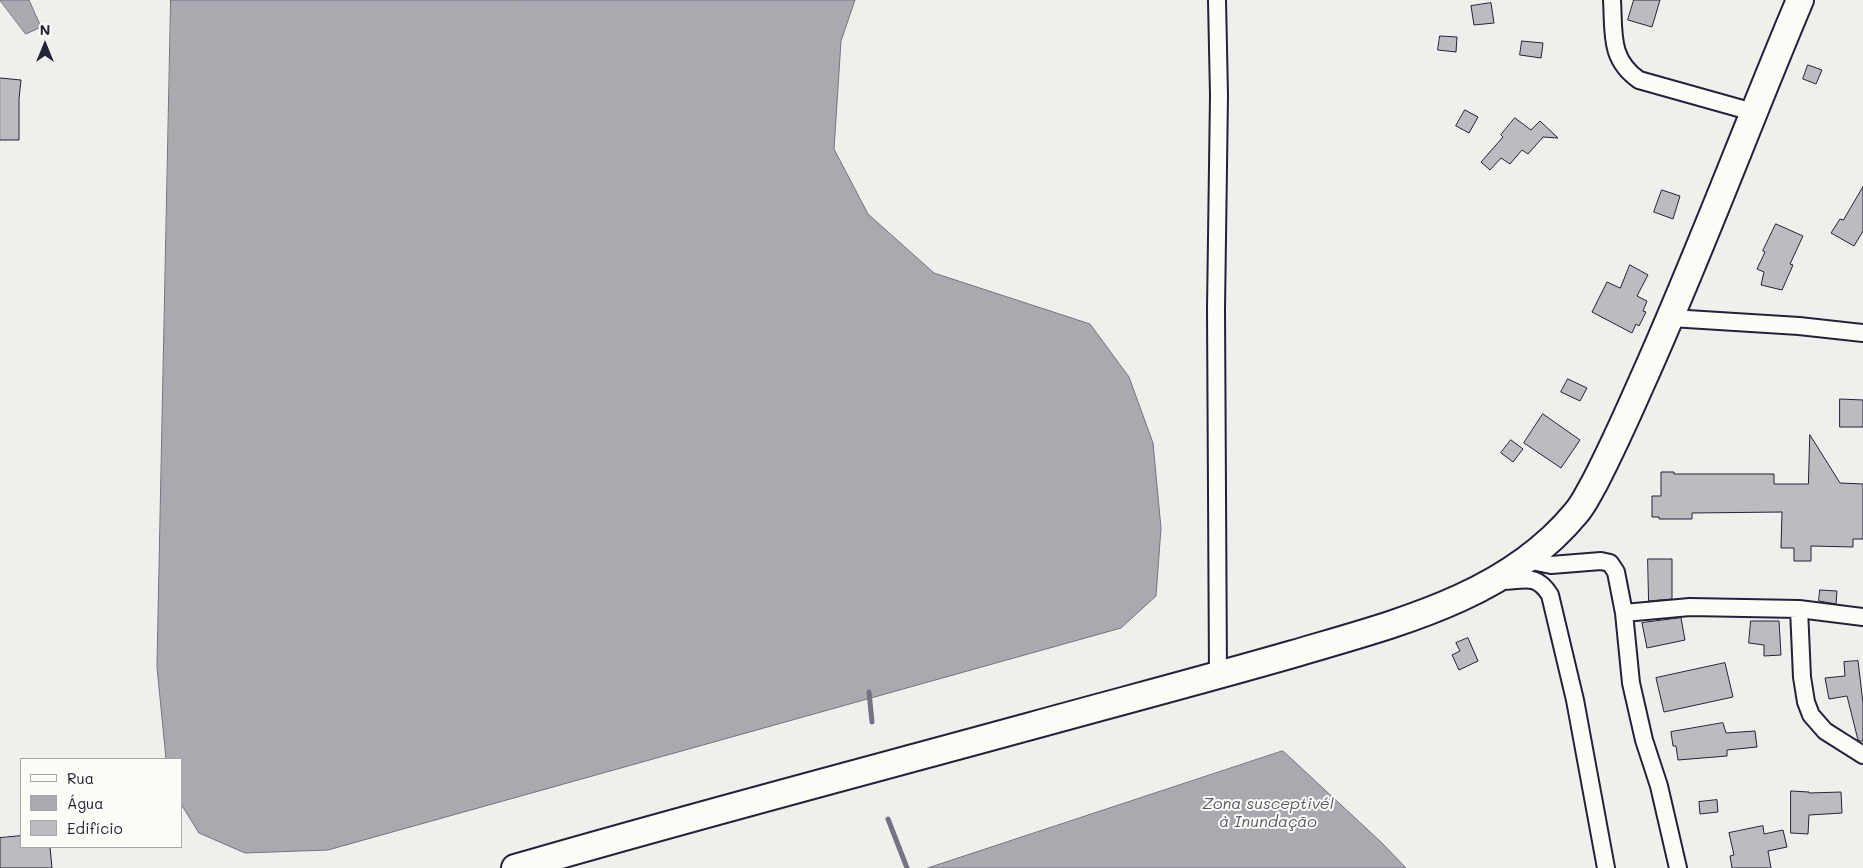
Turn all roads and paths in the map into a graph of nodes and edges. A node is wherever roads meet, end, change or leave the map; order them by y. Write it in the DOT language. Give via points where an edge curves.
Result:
graph roads {
  1 [pos="1217,0"];
  2 [pos="1612,0"];
  3 [pos="1800,0"];
  4 [pos="1753,112"];
  5 [pos="1671,318"];
  6 [pos="1863,333"];
  7 [pos="1527,560"];
  8 [pos="1492,581"];
  9 [pos="1799,609"];
  10 [pos="1624,613"];
  11 [pos="1863,617"];
  12 [pos="1218,676"];
  13 [pos="1863,755"];
  14 [pos="515,868"];
  15 [pos="1606,868"];
  16 [pos="1678,868"];
  1 -- 12 [label="street"];
  2 -- 4 [label="street" via="1614,40 1619,60 1628,73 1639,80"];
  3 -- 4 [label="main road"];
  4 -- 5 [label="main road"];
  5 -- 6 [label="street"];
  5 -- 7 [label="main road" via="1608,458 1581,508 1556,536"];
  7 -- 8 [label="main road"];
  7 -- 10 [label="street" via="1551,565 1610,563 1616,572"];
  8 -- 12 [label="main road" via="1409,619"];
  8 -- 15 [label="street" via="1536,581 1550,595 1575,700"];
  9 -- 10 [label="street" via="1690,607"];
  9 -- 11 [label="street"];
  9 -- 13 [label="street" via="1802,677 1811,715 1825,731"];
  10 -- 16 [label="street" via="1631,683"];
  12 -- 14 [label="main road" via="695,816"];
}
